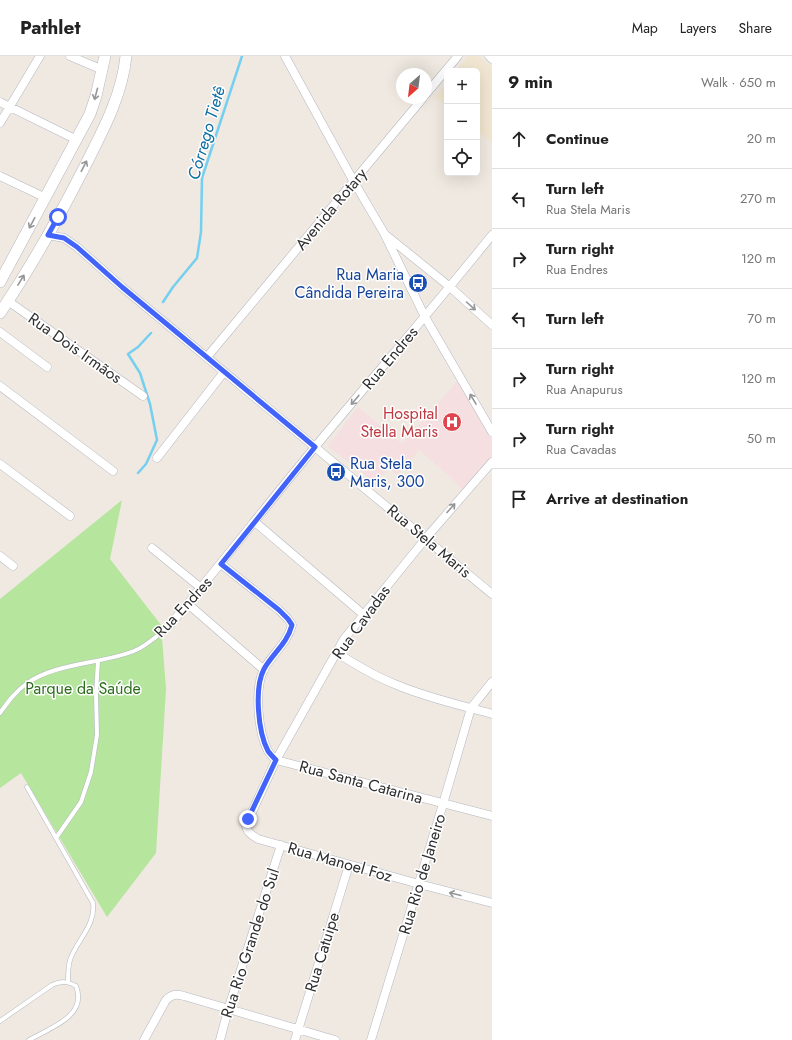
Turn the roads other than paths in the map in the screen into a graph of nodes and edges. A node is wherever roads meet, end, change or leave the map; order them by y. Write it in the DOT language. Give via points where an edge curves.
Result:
graph roads {
  1 [pos="40,56"];
  2 [pos="70,56"];
  3 [pos="105,56"];
  4 [pos="126,56"];
  5 [pos="285,56"];
  6 [pos="458,56"];
  7 [pos="488,56"];
  8 [pos="492,59"];
  9 [pos="103,70"];
  10 [pos="432,87"];
  11 [pos="0,102"];
  12 [pos="418,104"];
  13 [pos="9,106"];
  14 [pos="0,122"];
  15 [pos="77,140"];
  16 [pos="0,176"];
  17 [pos="354,182"];
  18 [pos="46,198"];
  19 [pos="384,233"];
  20 [pos="48,235"];
  21 [pos="492,235"];
  22 [pos="0,282"];
  23 [pos="450,287"];
  24 [pos="8,301"];
  25 [pos="0,313"];
  26 [pos="425,316"];
  27 [pos="492,325"];
  28 [pos="0,332"];
  29 [pos="207,357"];
  30 [pos="47,367"];
  31 [pos="224,372"];
  32 [pos="0,386"];
  33 [pos="143,396"];
  34 [pos="492,432"];
  35 [pos="315,447"];
  36 [pos="157,458"];
  37 [pos="492,462"];
  38 [pos="0,464"];
  39 [pos="113,471"];
  40 [pos="70,516"];
  41 [pos="256,522"];
  42 [pos="426,538"];
  43 [pos="152,548"];
  44 [pos="0,556"];
  45 [pos="221,564"];
  46 [pos="13,566"];
  47 [pos="201,588"];
  48 [pos="492,594"];
  49 [pos="188,604"];
  50 [pos="364,615"];
  51 [pos="169,626"];
  52 [pos="337,653"];
  53 [pos="98,661"];
  54 [pos="264,670"];
  55 [pos="492,682"];
  56 [pos="471,708"];
  57 [pos="0,713"];
  58 [pos="492,714"];
  59 [pos="276,760"];
  60 [pos="27,787"];
  61 [pos="443,804"];
  62 [pos="492,816"];
  63 [pos="56,838"];
  64 [pos="258,838"];
  65 [pos="281,845"];
  66 [pos="350,865"];
  67 [pos="419,884"];
  68 [pos="492,903"];
  69 [pos="68,982"];
  70 [pos="228,1010"];
  71 [pos="0,1021"];
  72 [pos="298,1030"];
  73 [pos="29,1040"];
  74 [pos="144,1040"];
  75 [pos="220,1040"];
  76 [pos="295,1040"];
  77 [pos="335,1040"];
  78 [pos="371,1040"];
  1 -- 13 [label="street"];
  2 -- 9 [label="street"];
  3 -- 9 [label="main road"];
  20 -- 4 [label="main road, one-way" via="109,116 123,75"];
  5 -- 17 [label="street"];
  6 -- 10 [label="street"];
  7 -- 8 [label="street"];
  9 -- 15 [label="main road, one-way" via="93,105"];
  11 -- 13 [label="street"];
  12 -- 17 [label="street, Avenida Rotary"];
  13 -- 14 [label="street"];
  13 -- 15 [label="street"];
  15 -- 18 [label="main road"];
  16 -- 18 [label="street"];
  17 -- 19 [label="street"];
  17 -- 29 [label="street, Avenida Rotary"];
  18 -- 22 [label="main road, one-way"];
  19 -- 23 [label="street"];
  19 -- 26 [label="street"];
  24 -- 20 [label="main road, one-way"];
  20 -- 29 [label="street, Rua Stela Maris" via="64,238 77,247"];
  21 -- 23 [label="street, Rua Endres"];
  23 -- 26 [label="street, Rua Endres"];
  23 -- 27 [label="street, one-way"];
  24 -- 25 [label="main road"];
  24 -- 33 [label="street, Rua Dois Irmãos"];
  34 -- 26 [label="street, one-way"];
  26 -- 35 [label="street, Rua Endres, one-way"];
  28 -- 30 [label="street"];
  29 -- 31 [label="street, Rua Stela Maris"];
  31 -- 35 [label="street, Rua Stela Maris"];
  31 -- 36 [label="street"];
  32 -- 39 [label="street"];
  35 -- 41 [label="street, Rua Endres"];
  35 -- 42 [label="street, Rua Stela Maris"];
  42 -- 37 [label="street, Rua Cavadas, one-way"];
  38 -- 40 [label="street"];
  41 -- 45 [label="street, Rua Endres"];
  41 -- 50 [label="street"];
  42 -- 48 [label="street, Rua Stela Maris"];
  42 -- 50 [label="street, Rua Cavadas"];
  43 -- 47 [label="street"];
  44 -- 46 [label="street"];
  45 -- 47 [label="street, Rua Endres"];
  45 -- 54 [label="street" via="279,610 292,625 289,636"];
  47 -- 49 [label="street, Rua Endres"];
  49 -- 51 [label="street, Rua Endres"];
  49 -- 54 [label="street"];
  50 -- 52 [label="street, Rua Cavadas" via="344,639"];
  51 -- 53 [label="lane, Rua Endres" via="135,651"];
  52 -- 56 [label="street" via="360,668 397,685"];
  52 -- 59 [label="street, Rua Cavadas"];
  53 -- 57 [label="lane, Rua Endres" via="59,669 26,683"];
  53 -- 63 [label="lane" via="97,735 91,772 81,802"];
  54 -- 59 [label="street" via="259,686 258,704 268,751"];
  55 -- 56 [label="street"];
  56 -- 58 [label="street"];
  56 -- 61 [label="street, Rua Rio de Janeiro"];
  59 -- 61 [label="street, Rua Santa Catarina"];
  59 -- 64 [label="street, Rua Cavadas" via="246,825 249,834"];
  60 -- 63 [label="lane"];
  61 -- 62 [label="street, Rua Santa Catarina"];
  61 -- 67 [label="street, Rua Rio de Janeiro"];
  63 -- 69 [label="lane" via="93,903 94,910 88,929 70,960"];
  64 -- 65 [label="street, Rua Manoel Foz"];
  65 -- 66 [label="street, Rua Manoel Foz"];
  65 -- 70 [label="street, Rua Rio Grande do Sul"];
  66 -- 67 [label="street, Rua Manoel Foz"];
  66 -- 72 [label="street, Rua Catuipe"];
  68 -- 67 [label="street, Rua Manoel Foz, one-way"];
  67 -- 78 [label="street, Rua Rio de Janeiro"];
  69 -- 71 [label="lane" via="62,981 52,985"];
  69 -- 73 [label="lane" via="76,986 79,992 75,1010 63,1022"];
  70 -- 72 [label="street"];
  70 -- 74 [label="street" via="178,995 170,996"];
  70 -- 75 [label="street, Rua Rio Grande do Sul"];
  72 -- 76 [label="street, Rua Catuipe"];
  72 -- 77 [label="street"];
}
